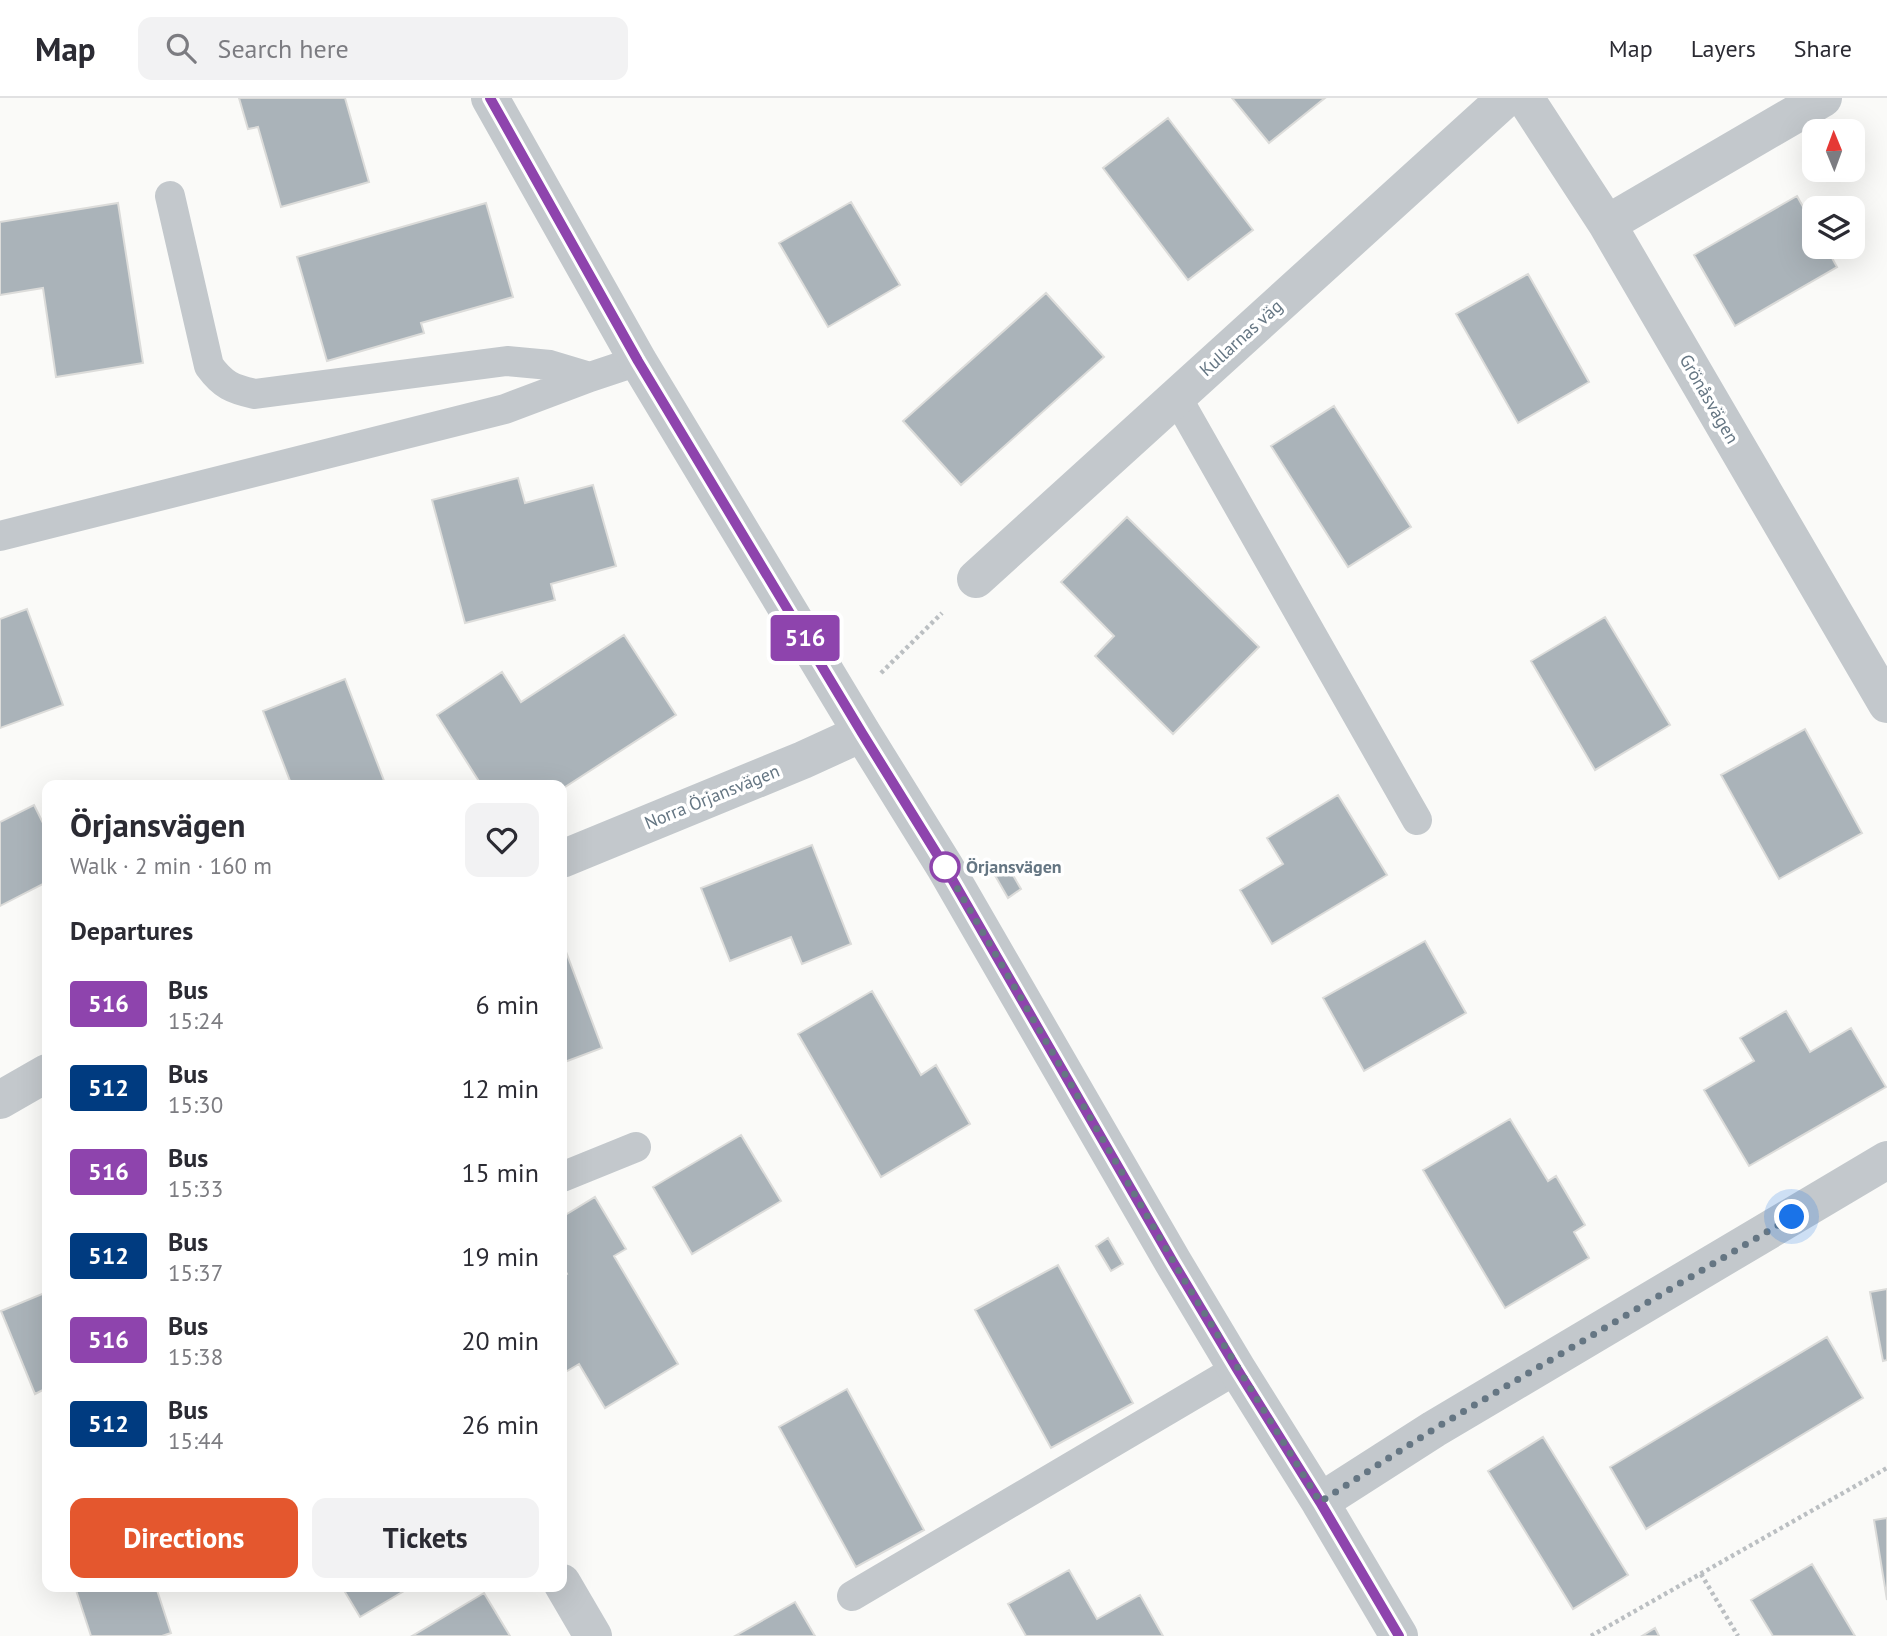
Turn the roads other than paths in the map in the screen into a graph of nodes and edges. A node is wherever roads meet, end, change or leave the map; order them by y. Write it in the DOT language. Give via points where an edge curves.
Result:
graph roads {
  1 [pos="489,98"];
  2 [pos="1506,98"];
  3 [pos="1525,98"];
  4 [pos="1823,98"];
  5 [pos="170,196"];
  6 [pos="1607,224"];
  7 [pos="638,361"];
  8 [pos="590,377"];
  9 [pos="1177,396"];
  10 [pos="0,536"];
  11 [pos="976,579"];
  12 [pos="1887,704"];
  13 [pos="862,733"];
  14 [pos="1417,820"];
  15 [pos="567,857"];
  16 [pos="42,1076"];
  17 [pos="0,1100"];
  18 [pos="636,1147"];
  19 [pos="1887,1160"];
  20 [pos="567,1175"];
  21 [pos="1237,1369"];
  22 [pos="1320,1502"];
  23 [pos="567,1592"];
  24 [pos="852,1596"];
  25 [pos="593,1636"];
  26 [pos="1399,1636"];
  1 -- 7 [label="street"];
  2 -- 9 [label="street, Kullarnas väg"];
  3 -- 6 [label="street, Grönåsvägen"];
  4 -- 6 [label="street"];
  5 -- 8 [label="lane" via="209,366 233,389 255,394 507,362 550,365"];
  6 -- 12 [label="street, Grönåsvägen"];
  7 -- 8 [label="lane"];
  7 -- 13 [label="street"];
  8 -- 10 [label="lane" via="505,409"];
  9 -- 11 [label="street, Kullarnas väg"];
  9 -- 14 [label="lane"];
  13 -- 15 [label="street, Norra Örjansvägen"];
  13 -- 21 [label="street"];
  16 -- 17 [label="street"];
  18 -- 20 [label="lane"];
  19 -- 22 [label="street" via="1434,1429"];
  21 -- 22 [label="street"];
  21 -- 24 [label="lane"];
  22 -- 26 [label="street"];
  23 -- 25 [label="street"];
}
